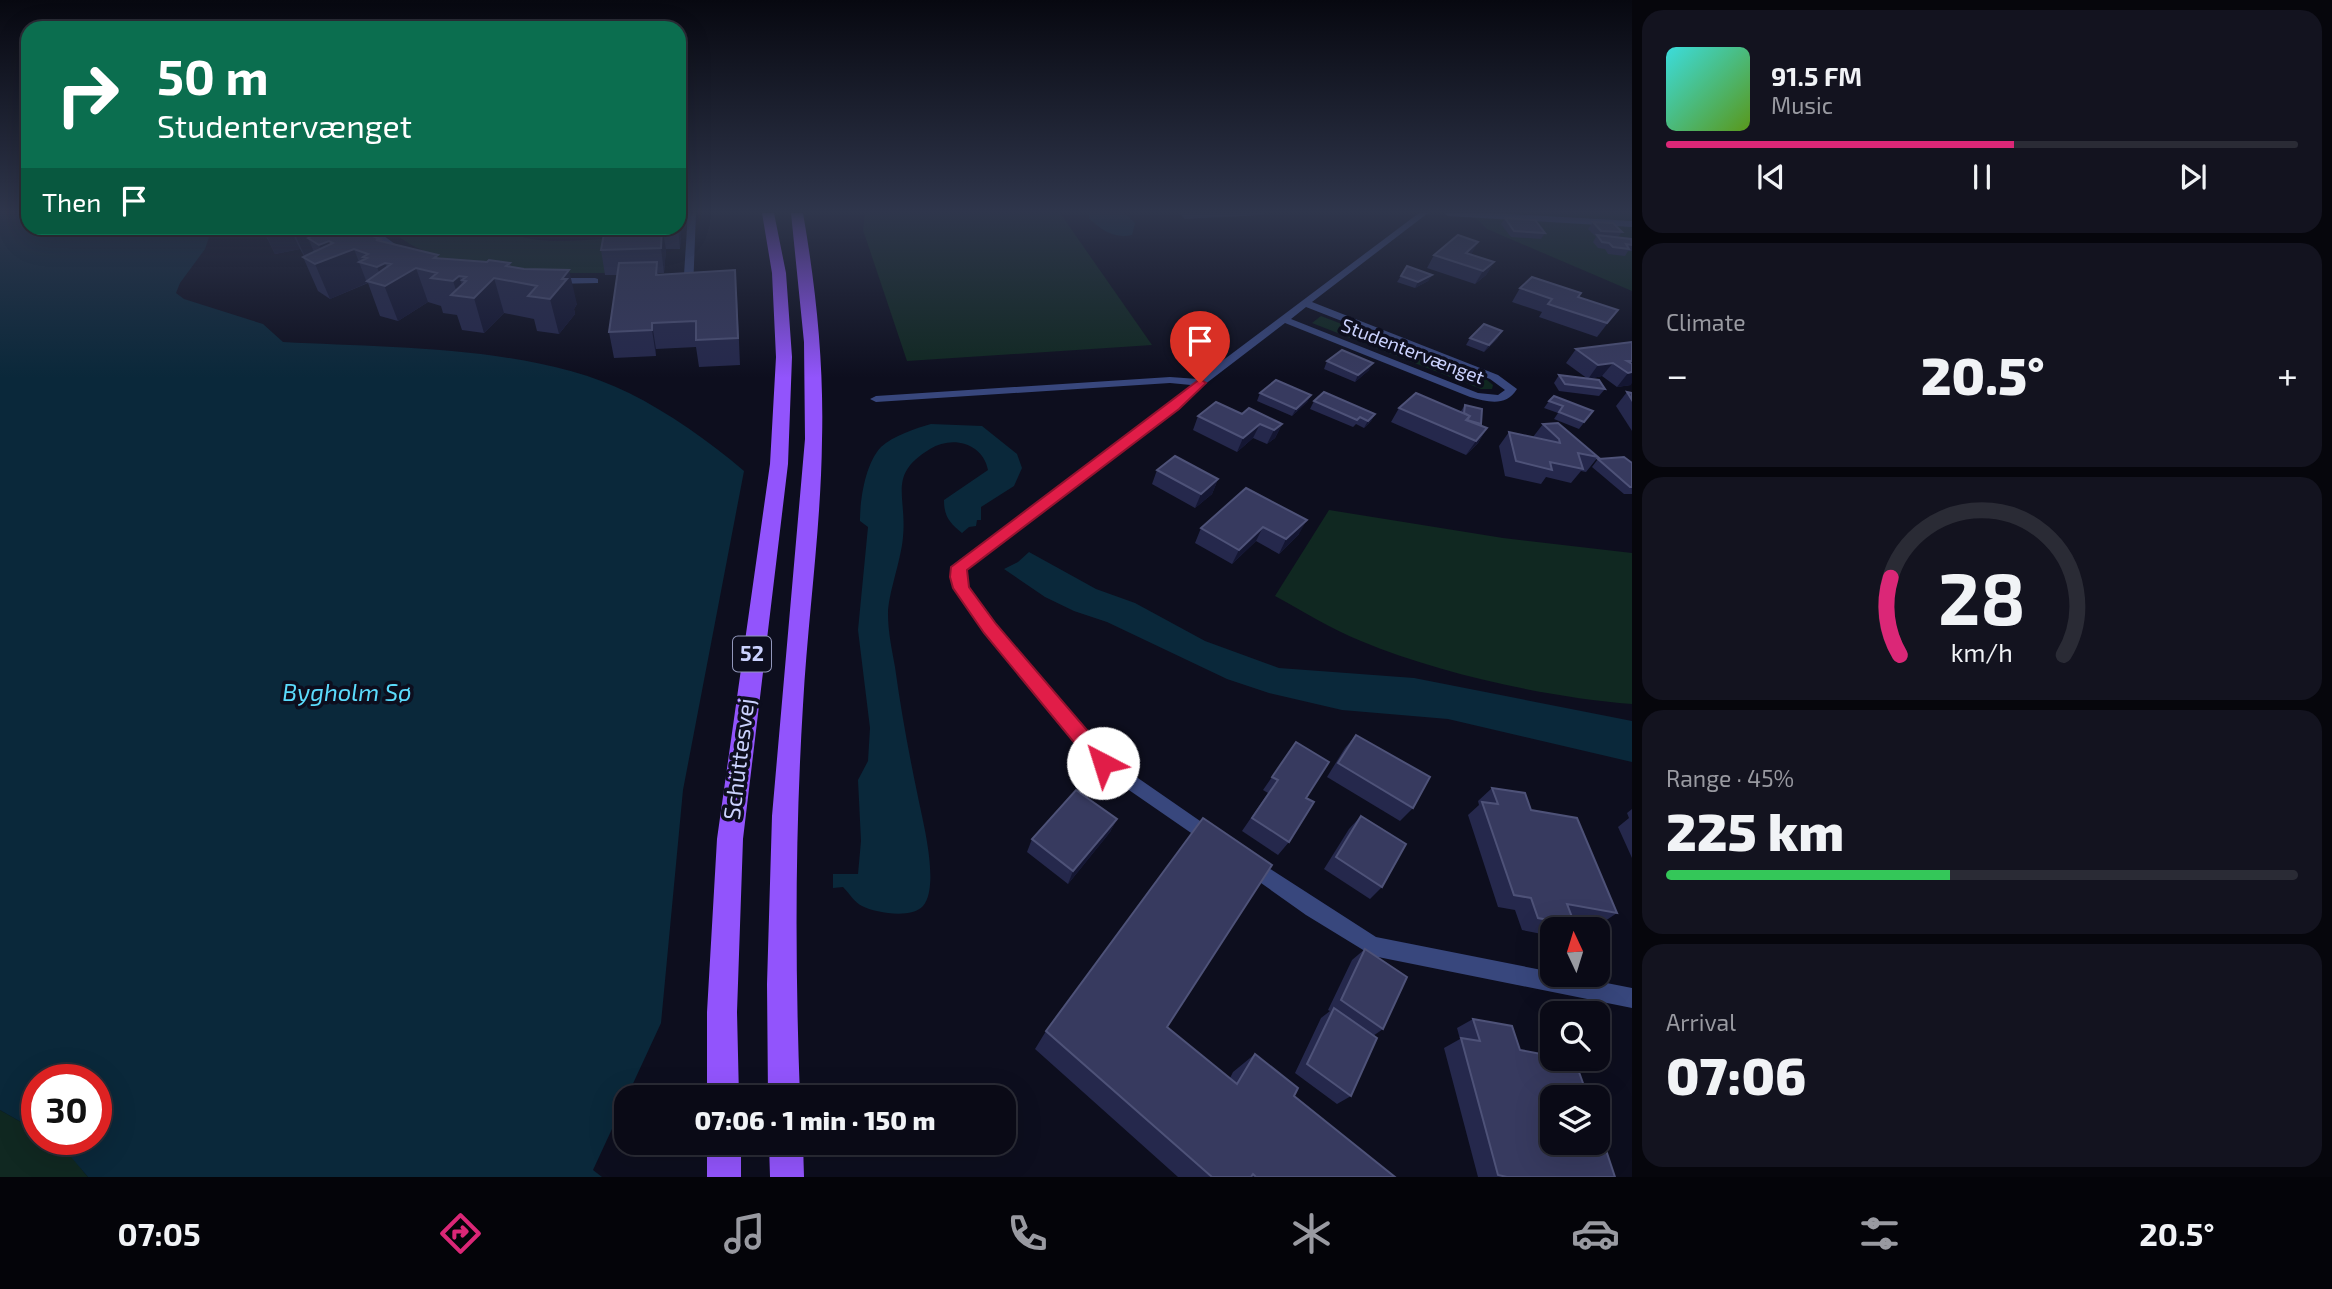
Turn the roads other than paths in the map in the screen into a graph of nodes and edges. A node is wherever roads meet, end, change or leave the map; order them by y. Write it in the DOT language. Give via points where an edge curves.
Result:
graph roads {
  1 [pos="689,268"];
  2 [pos="778,268"];
  3 [pos="806,268"];
  4 [pos="1351,268"];
  5 [pos="544,281"];
  6 [pos="595,281"];
  7 [pos="688,290"];
  8 [pos="1305,303"];
  9 [pos="1286,320"];
  10 [pos="1200,383"];
  11 [pos="876,399"];
  12 [pos="1632,998"];
  13 [pos="723,1085"];
  14 [pos="783,1085"];
  15 [pos="724,1155"];
  16 [pos="786,1155"];
  17 [pos="724,1177"];
  18 [pos="787,1177"];
  1 -- 7 [label="street"];
  2 -- 13 [label="main road, Schüttesvej / 52" via="784,370 779,464 730,839"];
  3 -- 14 [label="main road, Schüttesvej / 52" via="814,356 812,471 782,839"];
  4 -- 8 [label="street, Studentervænget"];
  5 -- 6 [label="street"];
  8 -- 9 [label="street, Studentervænget"];
  8 -- 9 [label="street, Studentervænget" via="1494,377 1511,388 1495,398 1474,395"];
  9 -- 10 [label="street, Studentervænget"];
  10 -- 11 [label="street" via="1094,381"];
  10 -- 12 [label="street, Studentervænget" via="959,567 961,588 1103,763 1373,946"];
  15 -- 17 [label="main road"];
  16 -- 18 [label="main road"];
}
